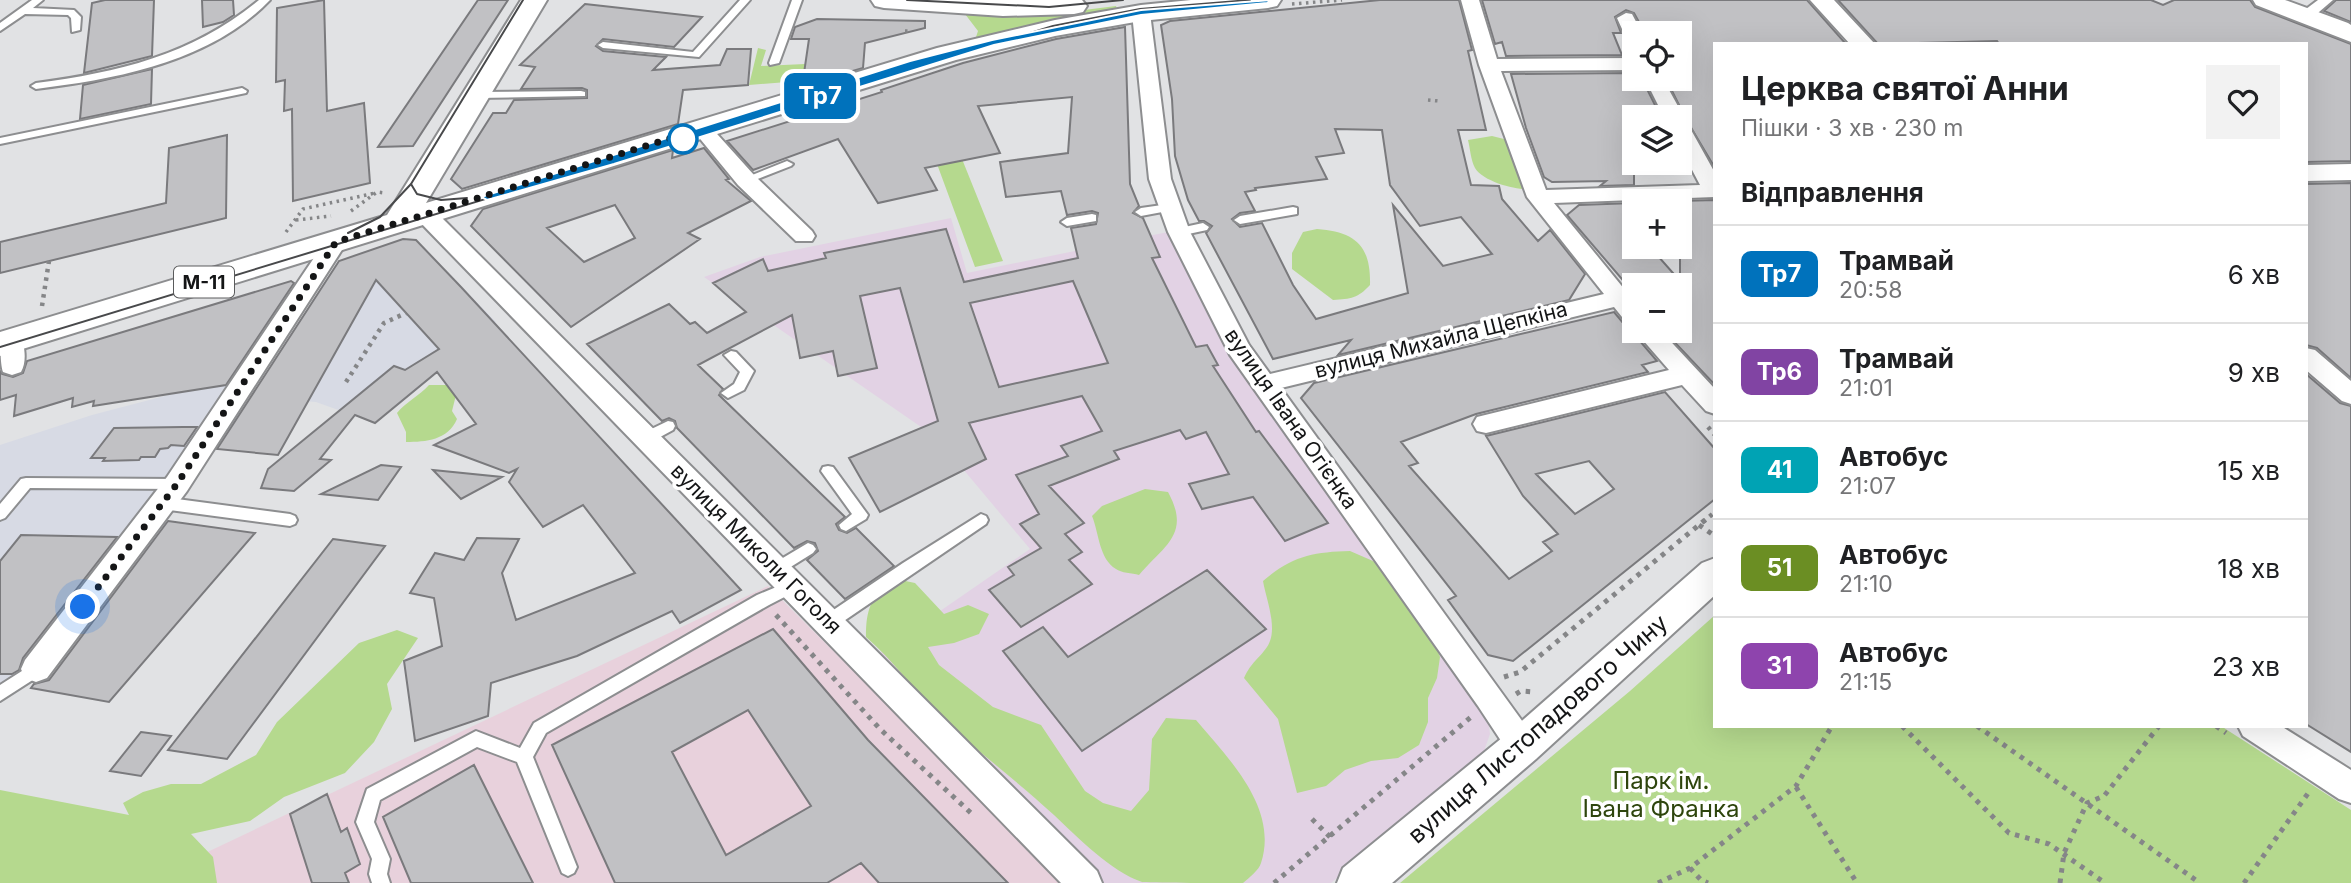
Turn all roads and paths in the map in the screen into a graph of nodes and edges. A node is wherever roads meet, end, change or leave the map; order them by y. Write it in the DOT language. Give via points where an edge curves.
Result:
graph roads {
  1 [pos="38,0"];
  2 [pos="265,0"];
  3 [pos="534,0"];
  4 [pos="745,0"];
  5 [pos="797,0"];
  6 [pos="884,0"];
  7 [pos="891,0"];
  8 [pos="1268,0"];
  9 [pos="1469,0"];
  10 [pos="1821,0"];
  11 [pos="2264,0"];
  12 [pos="2326,0"];
  13 [pos="1140,3"];
  14 [pos="945,5"];
  15 [pos="23,11"];
  16 [pos="2308,15"];
  17 [pos="1626,18"];
  18 [pos="1627,21"];
  19 [pos="0,28"];
  20 [pos="75,30"];
  21 [pos="905,31"];
  22 [pos="911,31"];
  23 [pos="2351,35"];
  24 [pos="1861,42"];
  25 [pos="603,45"];
  26 [pos="947,54"];
  27 [pos="774,63"];
  28 [pos="1622,64"];
  29 [pos="1489,65"];
  30 [pos="36,86"];
  31 [pos="242,91"];
  32 [pos="581,94"];
  33 [pos="476,95"];
  34 [pos="1429,100"];
  35 [pos="1439,101"];
  36 [pos="702,129"];
  37 [pos="0,141"];
  38 [pos="1692,150"];
  39 [pos="787,164"];
  40 [pos="2351,172"];
  41 [pos="2308,173"];
  42 [pos="746,180"];
  43 [pos="1713,189"];
  44 [pos="1713,191"];
  45 [pos="377,192"];
  46 [pos="1538,197"];
  47 [pos="1169,208"];
  48 [pos="406,211"];
  49 [pos="1293,211"];
  50 [pos="1141,212"];
  51 [pos="1092,218"];
  52 [pos="296,220"];
  53 [pos="1240,220"];
  54 [pos="1067,222"];
  55 [pos="338,224"];
  56 [pos="283,236"];
  57 [pos="804,236"];
  58 [pos="49,261"];
  59 [pos="1622,301"];
  60 [pos="1622,308"];
  61 [pos="406,313"];
  62 [pos="41,316"];
  63 [pos="1658,343"];
  64 [pos="7,350"];
  65 [pos="731,355"];
  66 [pos="2308,358"];
  67 [pos="1686,375"];
  68 [pos="346,382"];
  69 [pos="1263,384"];
  70 [pos="727,393"];
  71 [pos="2351,395"];
  72 [pos="1713,403"];
  73 [pos="1486,424"];
  74 [pos="828,471"];
  75 [pos="170,493"];
  76 [pos="0,514"];
  77 [pos="1713,514"];
  78 [pos="290,520"];
  79 [pos="981,520"];
  80 [pos="846,525"];
  81 [pos="1699,525"];
  82 [pos="1713,535"];
  83 [pos="808,549"];
  84 [pos="1713,575"];
  85 [pos="785,578"];
  86 [pos="763,600"];
  87 [pos="829,622"];
  88 [pos="36,669"];
  89 [pos="1497,680"];
  90 [pos="0,694"];
  91 [pos="1472,716"];
  92 [pos="1831,728"];
  93 [pos="1904,728"];
  94 [pos="1980,728"];
  95 [pos="2157,728"];
  96 [pos="2257,728"];
  97 [pos="1522,746"];
  98 [pos="524,757"];
  99 [pos="1796,786"];
  100 [pos="2312,788"];
  101 [pos="2351,788"];
  102 [pos="2087,803"];
  103 [pos="1312,819"];
  104 [pos="978,820"];
  105 [pos="1330,837"];
  106 [pos="2064,853"];
  107 [pos="568,867"];
  108 [pos="1690,868"];
  109 [pos="1854,882"];
  110 [pos="381,883"];
  111 [pos="1085,883"];
  112 [pos="1274,883"];
  113 [pos="1359,883"];
  114 [pos="1658,883"];
  115 [pos="1709,883"];
  116 [pos="2060,883"];
  117 [pos="2105,883"];
  118 [pos="2200,883"];
  119 [pos="2244,883"];
  1 -- 15 [label="lane"];
  2 -- 30 [label="lane" via="233,26 169,57 97,77"];
  3 -- 33 [label="main road"];
  4 -- 25 [label="lane" via="695,55"];
  5 -- 27 [label="lane"];
  6 -- 7 [label="main road, М-11"];
  7 -- 14 [label="main road, М-11"];
  8 -- 13 [label="main road, М-11"];
  9 -- 29 [label="street"];
  10 -- 24 [label="street"];
  11 -- 16 [label="street"];
  12 -- 16 [label="street"];
  13 -- 14 [label="main road, М-11" via="1049,9"];
  13 -- 26 [label="main road, М-11"];
  13 -- 47 [label="street, вулиця Івана Огієнка" via="1160,179"];
  14 -- 26 [label="main road" via="962,32"];
  15 -- 19 [label="lane"];
  15 -- 20 [label="lane" via="71,12 76,17"];
  16 -- 23 [label="street"];
  17 -- 18 [label="street"];
  21 -- 22 [label="path"];
  26 -- 36 [label="main road, М-11"];
  28 -- 29 [label="street"];
  29 -- 46 [label="street"];
  31 -- 37 [label="lane"];
  32 -- 33 [label="lane"];
  33 -- 48 [label="main road"];
  34 -- 35 [label="path"];
  36 -- 42 [label="street"];
  36 -- 48 [label="main road, М-11"];
  38 -- 43 [label="street"];
  39 -- 42 [label="lane"];
  40 -- 41 [label="street"];
  42 -- 57 [label="street"];
  44 -- 46 [label="street"];
  45 -- 48 [label="path"];
  45 -- 52 [label="path" via="303,209"];
  45 -- 55 [label="path"];
  46 -- 59 [label="street"];
  47 -- 50 [label="lane"];
  47 -- 69 [label="street, вулиця Івана Огієнка" via="1191,229 1239,349"];
  48 -- 55 [label="main road, М-11"];
  48 -- 85 [label="street, вулиця Миколи Гоголя" via="657,432"];
  49 -- 53 [label="lane"];
  51 -- 54 [label="lane"];
  52 -- 55 [label="path"];
  52 -- 56 [label="path"];
  55 -- 64 [label="main road, М-11"];
  55 -- 75 [label="street"];
  58 -- 62 [label="path"];
  60 -- 69 [label="street, вулиця Михайла Щепкіна"];
  61 -- 68 [label="path" via="384,323"];
  63 -- 67 [label="street"];
  65 -- 70 [label="lane" via="747,371 739,387"];
  66 -- 71 [label="street"];
  67 -- 72 [label="street"];
  67 -- 73 [label="street"];
  69 -- 97 [label="street, вулиця Івана Огієнка"];
  74 -- 80 [label="lane" via="861,515"];
  75 -- 76 [label="lane" via="26,483"];
  75 -- 78 [label="lane"];
  75 -- 88 [label="street"];
  77 -- 81 [label="path"];
  79 -- 87 [label="lane"];
  81 -- 82 [label="path"];
  81 -- 89 [label="path" via="1520,672"];
  83 -- 85 [label="lane"];
  84 -- 97 [label="street, вулиця Листопадового Чину"];
  85 -- 86 [label="lane"];
  85 -- 87 [label="street, вулиця Миколи Гоголя"];
  86 -- 98 [label="lane" via="540,727"];
  86 -- 104 [label="path" via="880,729"];
  87 -- 111 [label="street, вулиця Миколи Гоголя"];
  88 -- 90 [label="lane"];
  91 -- 105 [label="path"];
  92 -- 99 [label="path"];
  93 -- 106 [label="path" via="2009,833 2029,834"];
  94 -- 102 [label="path"];
  95 -- 102 [label="path" via="2104,796"];
  96 -- 101 [label="street"];
  97 -- 113 [label="street, вулиця Листопадового Чину"];
  98 -- 107 [label="lane"];
  98 -- 110 [label="lane" via="476,739 373,795 365,822 381,859"];
  99 -- 108 [label="path"];
  99 -- 109 [label="path"];
  100 -- 119 [label="path"];
  102 -- 106 [label="path"];
  102 -- 118 [label="path"];
  103 -- 105 [label="path"];
  105 -- 112 [label="path"];
  106 -- 116 [label="path"];
  106 -- 117 [label="path"];
  108 -- 114 [label="path"];
  108 -- 115 [label="path"];
}
